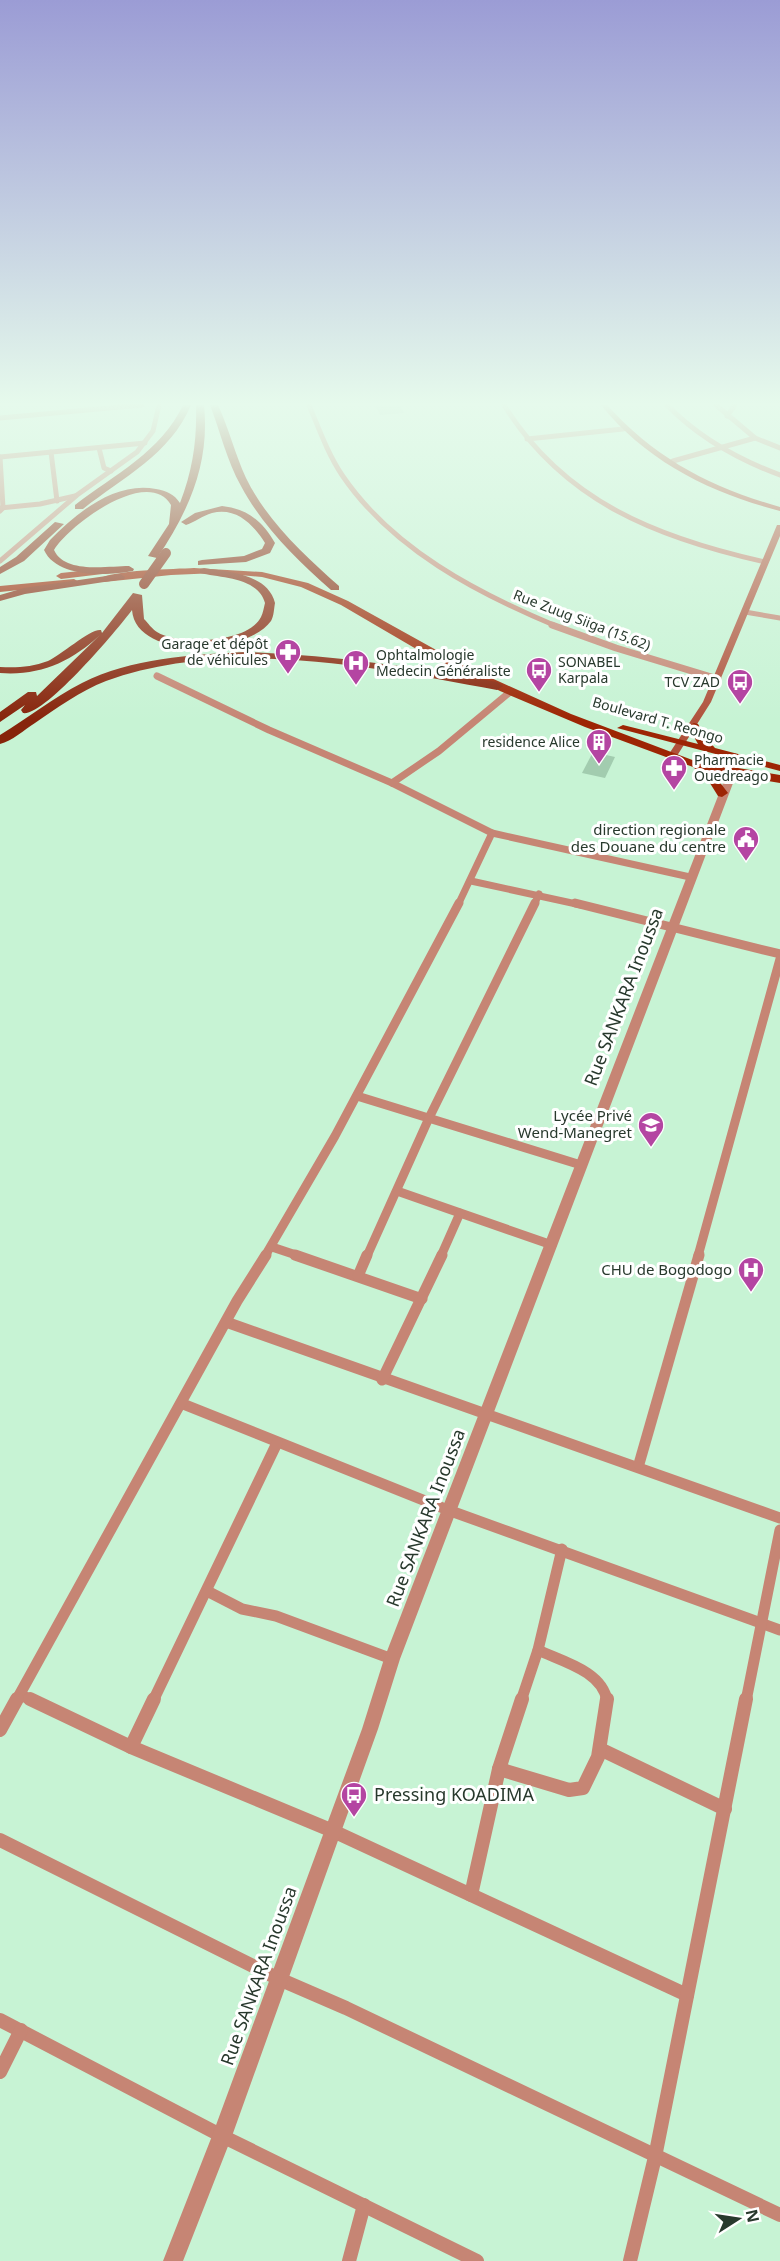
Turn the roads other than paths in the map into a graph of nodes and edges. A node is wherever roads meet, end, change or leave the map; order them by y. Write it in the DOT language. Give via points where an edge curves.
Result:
graph roads {
  1 [pos="59,511"];
  2 [pos="75,511"];
  3 [pos="92,511"];
  4 [pos="175,511"];
  5 [pos="180,511"];
  6 [pos="191,511"];
  7 [pos="214,511"];
  8 [pos="239,511"];
  9 [pos="262,511"];
  10 [pos="374,511"];
  11 [pos="616,511"];
  12 [pos="186,522"];
  13 [pos="174,524"];
  14 [pos="780,527"];
  15 [pos="0,561"];
  16 [pos="765,562"];
  17 [pos="203,567"];
  18 [pos="0,570"];
  19 [pos="130,582"];
  20 [pos="0,583"];
  21 [pos="0,589"];
  22 [pos="335,592"];
  23 [pos="0,598"];
  24 [pos="745,612"];
  25 [pos="780,618"];
  26 [pos="97,632"];
  27 [pos="0,670"];
  28 [pos="157,676"];
  29 [pos="718,680"];
  30 [pos="497,686"];
  31 [pos="510,692"];
  32 [pos="0,718"];
  33 [pos="694,726"];
  34 [pos="0,730"];
  35 [pos="0,740"];
  36 [pos="681,744"];
  37 [pos="714,752"];
  38 [pos="735,756"];
  39 [pos="672,757"];
  40 [pos="693,764"];
  41 [pos="780,768"];
  42 [pos="731,772"];
  43 [pos="780,779"];
  44 [pos="392,783"];
  45 [pos="722,793"];
  46 [pos="492,832"];
  47 [pos="690,877"];
  48 [pos="471,881"];
  49 [pos="539,894"];
  50 [pos="671,926"];
  51 [pos="780,954"];
  52 [pos="780,959"];
  53 [pos="357,1096"];
  54 [pos="429,1118"];
  55 [pos="581,1165"];
  56 [pos="397,1191"];
  57 [pos="460,1213"];
  58 [pos="552,1245"];
  59 [pos="272,1247"];
  60 [pos="358,1276"];
  61 [pos="422,1299"];
  62 [pos="226,1322"];
  63 [pos="382,1380"];
  64 [pos="183,1404"];
  65 [pos="487,1416"];
  66 [pos="277,1443"];
  67 [pos="639,1464"];
  68 [pos="448,1510"];
  69 [pos="780,1518"];
  70 [pos="780,1530"];
  71 [pos="562,1549"];
  72 [pos="207,1591"];
  73 [pos="763,1623"];
  74 [pos="780,1630"];
  75 [pos="538,1650"];
  76 [pos="392,1659"];
  77 [pos="21,1695"];
  78 [pos="0,1730"];
  79 [pos="131,1747"];
  80 [pos="600,1749"];
  81 [pos="499,1769"];
  82 [pos="725,1809"];
  83 [pos="333,1831"];
  84 [pos="0,1840"];
  85 [pos="471,1895"];
  86 [pos="279,1979"];
  87 [pos="687,1995"];
  88 [pos="0,2020"];
  89 [pos="21,2030"];
  90 [pos="0,2072"];
  91 [pos="222,2136"];
  92 [pos="655,2157"];
  93 [pos="364,2205"];
  94 [pos="780,2215"];
  95 [pos="173,2261"];
  96 [pos="349,2261"];
  97 [pos="477,2261"];
  98 [pos="630,2261"];
  1 -- 15 [label="street"];
  2 -- 18 [label="highway" via="20,559"];
  3 -- 19 [label="highway" via="55,541 49,550 54,561"];
  4 -- 13 [label="highway"];
  5 -- 13 [label="highway"];
  6 -- 12 [label="highway"];
  7 -- 12 [label="highway"];
  8 -- 17 [label="highway" via="257,524 270,543 266,551"];
  9 -- 22 [label="highway"];
  10 -- 29 [label="street, Rue Zuug Siiga (15.62)" via="434,562 480,590 567,630"];
  11 -- 16 [label="street" via="712,550"];
  12 -- 19 [label="highway, bridge" via="144,584"];
  13 -- 19 [label="highway"];
  14 -- 16 [label="main road"];
  16 -- 24 [label="main road"];
  17 -- 19 [label="main road"];
  17 -- 19 [label="highway" via="261,586 269,596 268,617 251,632 231,640 175,643 141,626 135,616"];
  17 -- 22 [label="main road" via="268,575"];
  17 -- 22 [label="main road, Boulevard T. Reongo" via="255,566 308,577"];
  19 -- 20 [label="main road"];
  19 -- 21 [label="main road"];
  19 -- 23 [label="highway" via="24,591"];
  19 -- 26 [label="highway"];
  19 -- 34 [label="highway" via="113,629 77,668"];
  22 -- 30 [label="main road, Boulevard T. Reongo" via="394,633"];
  22 -- 36 [label="main road, Boulevard T. Reongo" via="479,672 598,720"];
  24 -- 25 [label="street"];
  24 -- 29 [label="main road"];
  26 -- 27 [label="highway" via="51,665 16,672"];
  26 -- 32 [label="highway" via="62,670"];
  28 -- 44 [label="street"];
  29 -- 33 [label="main road"];
  30 -- 31 [label="main road, Boulevard T. Reongo"];
  30 -- 35 [label="highway" via="354,664 207,656 151,664 100,680 48,707"];
  31 -- 39 [label="main road, Boulevard T. Reongo"];
  31 -- 44 [label="street" via="439,751"];
  33 -- 36 [label="main road"];
  33 -- 37 [label="main road" via="700,740"];
  36 -- 37 [label="main road, Boulevard T. Reongo"];
  36 -- 39 [label="main road"];
  37 -- 38 [label="main road, Boulevard T. Reongo"];
  38 -- 41 [label="main road, Boulevard T. Reongo"];
  38 -- 42 [label="street, Rue SANKARA Inoussa"];
  39 -- 40 [label="main road, Boulevard T. Reongo"];
  40 -- 42 [label="main road, Boulevard T. Reongo"];
  40 -- 45 [label="main road" via="712,778"];
  42 -- 43 [label="main road, Boulevard T. Reongo"];
  42 -- 45 [label="street, Rue SANKARA Inoussa"];
  44 -- 46 [label="street"];
  45 -- 47 [label="street, Rue SANKARA Inoussa"];
  46 -- 47 [label="street"];
  46 -- 48 [label="street"];
  47 -- 50 [label="street, Rue SANKARA Inoussa"];
  48 -- 49 [label="street"];
  48 -- 53 [label="street"];
  49 -- 50 [label="street"];
  49 -- 54 [label="street"];
  50 -- 51 [label="street"];
  50 -- 55 [label="street, Rue SANKARA Inoussa"];
  52 -- 67 [label="street" via="747,1089 725,1152"];
  53 -- 54 [label="street"];
  53 -- 59 [label="street"];
  54 -- 55 [label="street"];
  54 -- 56 [label="street"];
  55 -- 58 [label="street, Rue SANKARA Inoussa"];
  56 -- 57 [label="street"];
  56 -- 60 [label="street"];
  57 -- 58 [label="street"];
  57 -- 61 [label="street"];
  58 -- 65 [label="street, Rue SANKARA Inoussa"];
  59 -- 60 [label="street"];
  59 -- 62 [label="street"];
  60 -- 61 [label="street"];
  61 -- 63 [label="street"];
  62 -- 63 [label="street"];
  62 -- 64 [label="street"];
  63 -- 65 [label="street"];
  64 -- 66 [label="street"];
  64 -- 77 [label="street"];
  65 -- 67 [label="street"];
  65 -- 68 [label="street, Rue SANKARA Inoussa"];
  66 -- 68 [label="street"];
  66 -- 72 [label="street"];
  67 -- 69 [label="street"];
  68 -- 71 [label="street"];
  68 -- 76 [label="street, Rue SANKARA Inoussa"];
  70 -- 73 [label="street"];
  71 -- 73 [label="street"];
  71 -- 75 [label="street"];
  72 -- 76 [label="street" via="242,1609 276,1616"];
  72 -- 79 [label="street"];
  73 -- 74 [label="street"];
  73 -- 82 [label="street"];
  75 -- 80 [label="street" via="583,1673 605,1691 609,1706"];
  75 -- 81 [label="street"];
  76 -- 83 [label="street, Rue SANKARA Inoussa"];
  77 -- 78 [label="street"];
  77 -- 79 [label="street"];
  79 -- 83 [label="street"];
  80 -- 81 [label="street" via="586,1784 578,1789 569,1790"];
  80 -- 82 [label="street"];
  81 -- 85 [label="street"];
  82 -- 87 [label="street"];
  83 -- 85 [label="street"];
  83 -- 86 [label="street, Rue SANKARA Inoussa"];
  84 -- 86 [label="street"];
  85 -- 87 [label="street"];
  86 -- 91 [label="street, Rue SANKARA Inoussa"];
  86 -- 92 [label="street"];
  87 -- 92 [label="street"];
  88 -- 89 [label="street"];
  89 -- 90 [label="street"];
  89 -- 91 [label="street"];
  91 -- 93 [label="street"];
  91 -- 95 [label="street, Rue SANKARA Inoussa"];
  92 -- 94 [label="street"];
  92 -- 98 [label="street"];
  93 -- 96 [label="street"];
  93 -- 97 [label="street"];
}
